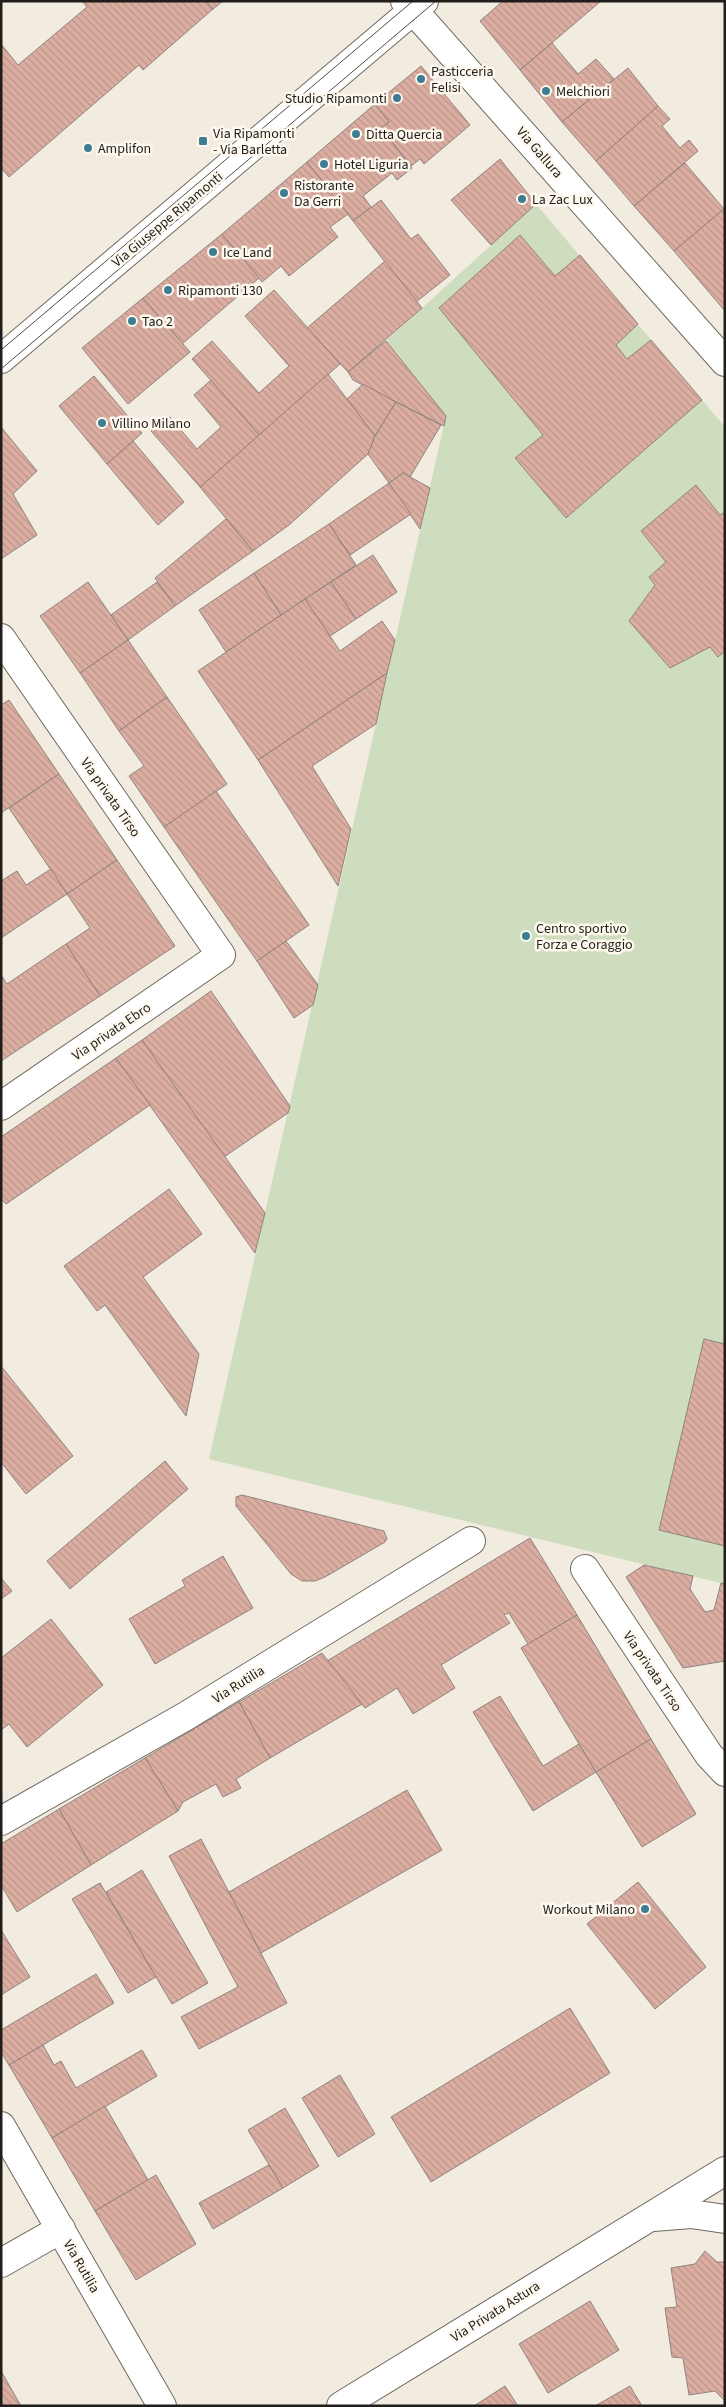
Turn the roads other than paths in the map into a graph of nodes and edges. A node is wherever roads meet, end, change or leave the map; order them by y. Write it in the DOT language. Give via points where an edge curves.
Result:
graph roads {
  1 [pos="414,4"];
  2 [pos="1,360"];
  3 [pos="725,362"];
  4 [pos="1,638"];
  5 [pos="221,955"];
  6 [pos="1,1106"];
  7 [pos="471,1542"];
  8 [pos="585,1568"];
  9 [pos="725,1772"];
  10 [pos="1,1821"];
  11 [pos="1,2126"];
  12 [pos="725,2171"];
  13 [pos="650,2217"];
  14 [pos="725,2219"];
  15 [pos="61,2229"];
  16 [pos="1,2263"];
  17 [pos="162,2406"];
  18 [pos="341,2406"];
  1 -- 2 [label="street, Via Giuseppe Ripamonti"];
  1 -- 3 [label="street, Via Gallura"];
  4 -- 5 [label="street, Via privata Tirso"];
  5 -- 6 [label="street, Via privata Ebro"];
  7 -- 10 [label="street, Via Rutilia" via="186,1716"];
  8 -- 9 [label="street, Via privata Tirso" via="709,1755"];
  11 -- 15 [label="street, Via Rutilia"];
  12 -- 13 [label="street, Via Privata Astura"];
  13 -- 14 [label="street, Via Privata Astura" via="691,2214"];
  13 -- 18 [label="street, Via Privata Astura"];
  15 -- 16 [label="street"];
  15 -- 17 [label="street, Via Rutilia"];
}
